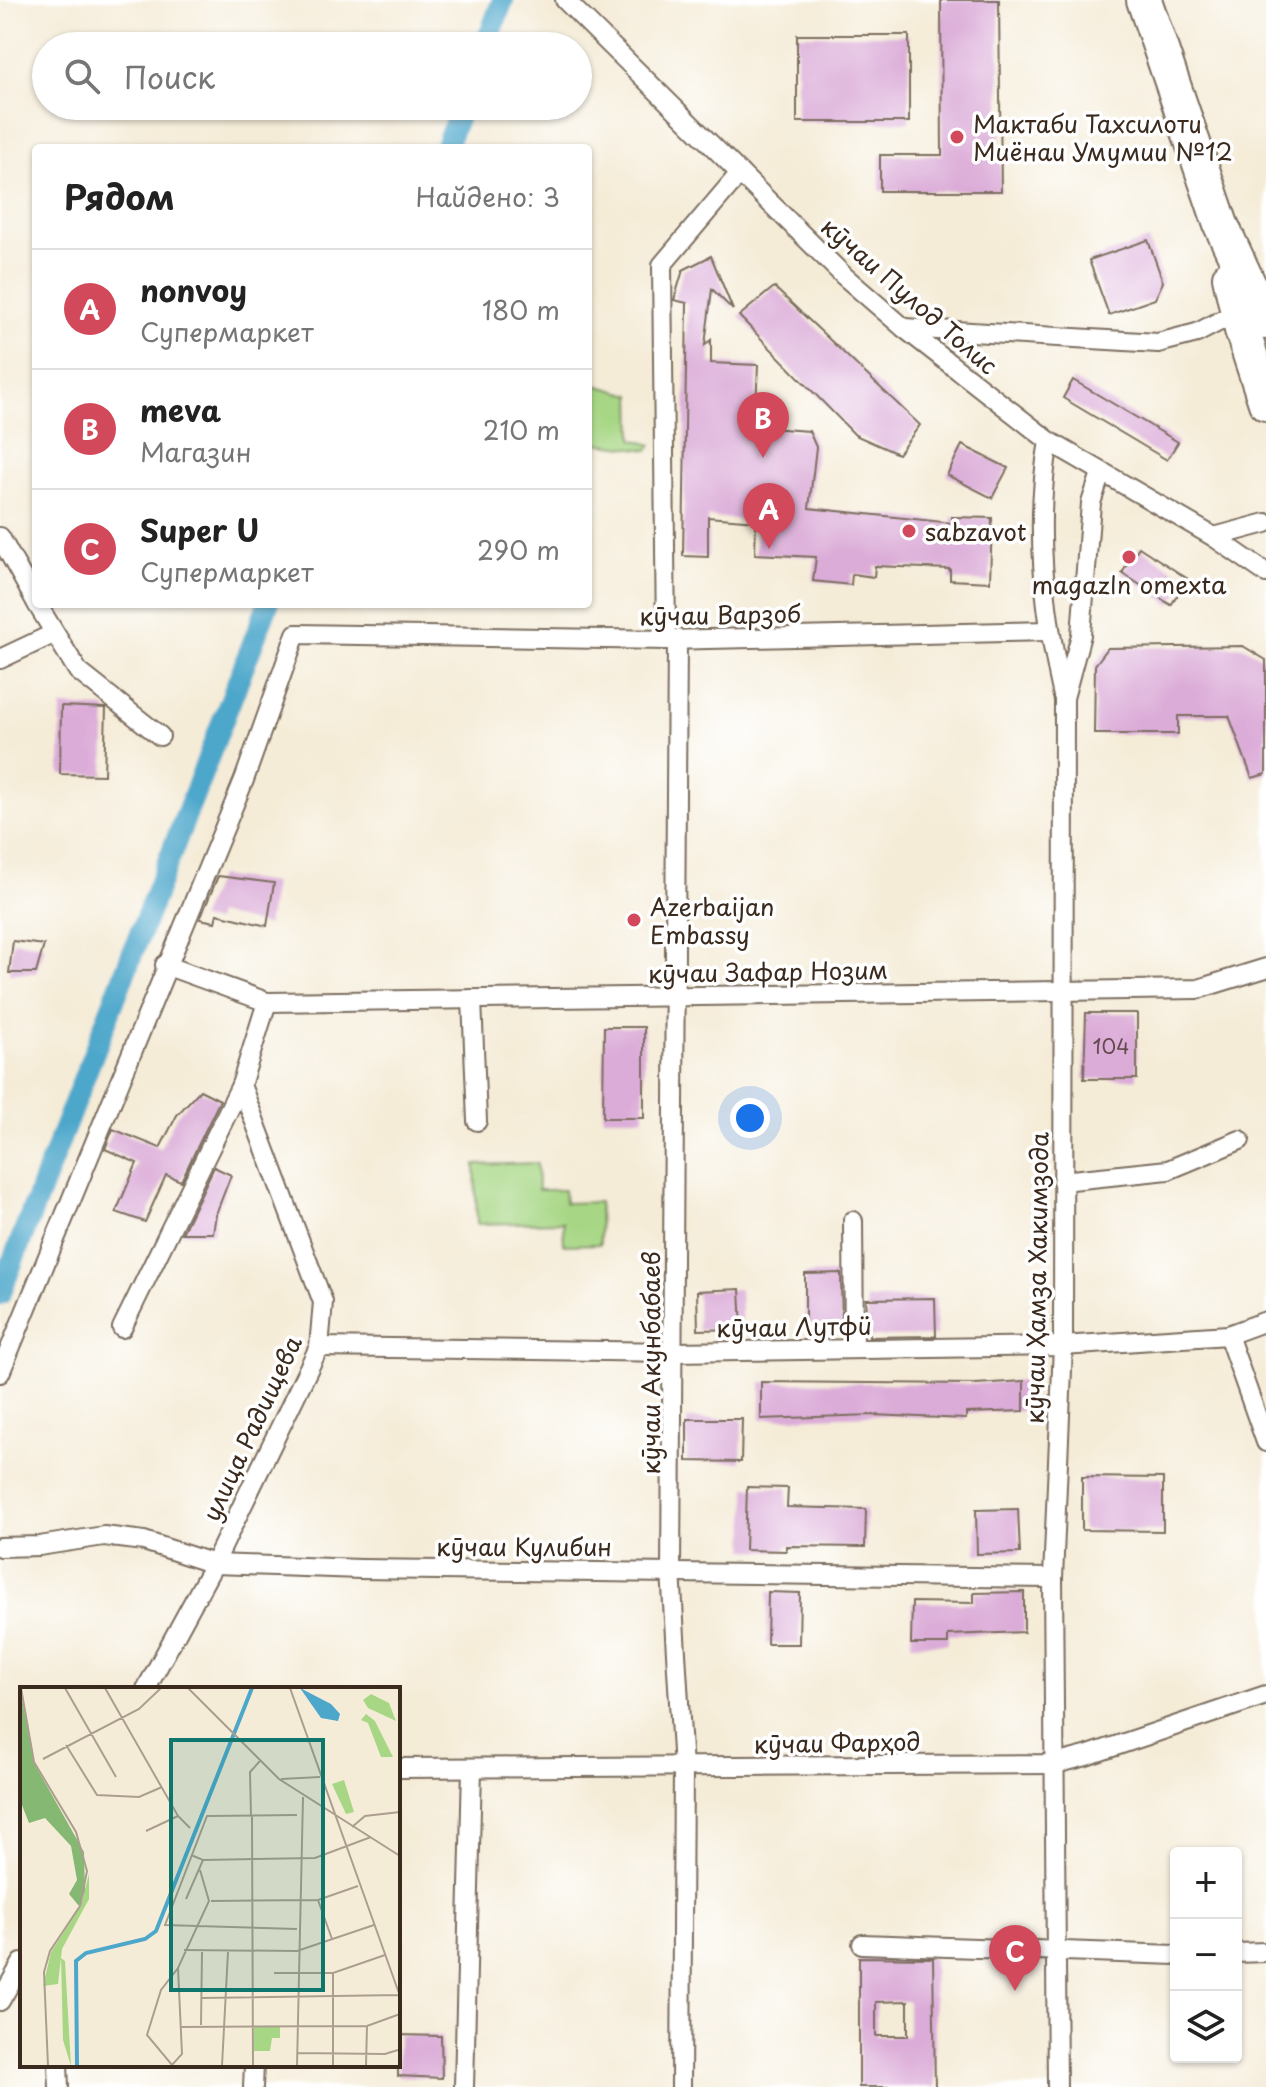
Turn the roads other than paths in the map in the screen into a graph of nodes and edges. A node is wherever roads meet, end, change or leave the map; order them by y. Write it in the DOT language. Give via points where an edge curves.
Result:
graph roads {
  1 [pos="1144,0"];
  2 [pos="571,6"];
  3 [pos="740,173"];
  4 [pos="1254,312"];
  5 [pos="904,328"];
  6 [pos="1266,403"];
  7 [pos="1049,441"];
  8 [pos="1101,473"];
  9 [pos="1266,523"];
  10 [pos="0,537"];
  11 [pos="1214,537"];
  12 [pos="1266,573"];
  13 [pos="32,596"];
  14 [pos="39,608"];
  15 [pos="1048,631"];
  16 [pos="53,634"];
  17 [pos="672,640"];
  18 [pos="0,659"];
  19 [pos="1064,698"];
  20 [pos="160,736"];
  21 [pos="165,965"];
  22 [pos="1266,968"];
  23 [pos="1062,991"];
  24 [pos="674,996"];
  25 [pos="472,999"];
  26 [pos="267,1002"];
  27 [pos="241,1085"];
  28 [pos="477,1121"];
  29 [pos="1240,1140"];
  30 [pos="1062,1181"];
  31 [pos="853,1221"];
  32 [pos="1266,1321"];
  33 [pos="122,1328"];
  34 [pos="1228,1335"];
  35 [pos="1063,1346"];
  36 [pos="319,1347"];
  37 [pos="854,1349"];
  38 [pos="675,1352"];
  39 [pos="0,1373"];
  40 [pos="1266,1442"];
  41 [pos="0,1547"];
  42 [pos="214,1564"];
  43 [pos="671,1571"];
  44 [pos="1053,1578"];
  45 [pos="147,1687"];
  46 [pos="1266,1695"];
  47 [pos="1055,1764"];
  48 [pos="400,1768"];
  49 [pos="472,1768"];
  50 [pos="683,1768"];
  51 [pos="862,1944"];
  52 [pos="1055,1951"];
  53 [pos="1266,1952"];
  54 [pos="1242,1953"];
  55 [pos="1170,1955"];
  56 [pos="20,1966"];
  57 [pos="0,2001"];
  58 [pos="58,2067"];
  59 [pos="254,2067"];
  60 [pos="59,2087"];
  61 [pos="253,2087"];
  62 [pos="464,2087"];
  63 [pos="681,2087"];
  64 [pos="1057,2087"];
  1 -- 4 [label="highway"];
  2 -- 3 [label="street, кӯчаи Пулод Толис"];
  3 -- 5 [label="street, кӯчаи Пулод Толис"];
  3 -- 17 [label="street, кӯчаи Акунбабаев" via="662,265"];
  4 -- 5 [label="street" via="1158,343"];
  4 -- 6 [label="highway"];
  5 -- 7 [label="street, кӯчаи Пулод Толис"];
  7 -- 8 [label="street, кӯчаи Пулод Толис"];
  7 -- 15 [label="street" via="1041,486"];
  8 -- 11 [label="street, кӯчаи Пулод Толис"];
  8 -- 19 [label="street, кӯчаи Ҳамза Хакимзода" via="1091,503 1081,635"];
  9 -- 11 [label="street"];
  10 -- 13 [label="street"];
  11 -- 12 [label="street, кӯчаи Пулод Толис"];
  14 -- 16 [label="street"];
  15 -- 17 [label="street, кӯчаи Варзоб"];
  15 -- 19 [label="street"];
  16 -- 18 [label="street"];
  16 -- 20 [label="street" via="78,671"];
  17 -- 21 [label="street, кӯчаи Варзоб" via="296,634 244,780"];
  17 -- 24 [label="street, кӯчаи Акунбабаев"];
  19 -- 23 [label="street, кӯчаи Ҳамза Хакимзода"];
  21 -- 26 [label="street"];
  21 -- 39 [label="street"];
  22 -- 23 [label="street, кӯчаи Зафар Нозим" via="1198,989"];
  23 -- 24 [label="street, кӯчаи Зафар Нозим"];
  23 -- 30 [label="street, кӯчаи Ҳамза Хакимзода"];
  24 -- 25 [label="street, кӯчаи Зафар Нозим"];
  24 -- 38 [label="street, кӯчаи Акунбабаев"];
  25 -- 26 [label="street, кӯчаи Зафар Нозим"];
  25 -- 28 [label="street"];
  26 -- 27 [label="street"];
  27 -- 33 [label="street"];
  27 -- 36 [label="street, улица Радищева" via="323,1302"];
  29 -- 30 [label="street" via="1168,1170"];
  30 -- 35 [label="street, кӯчаи Ҳамза Хакимзода"];
  31 -- 37 [label="street"];
  32 -- 34 [label="street, кӯчаи Лутфӣ"];
  34 -- 35 [label="street, кӯчаи Лутфӣ"];
  34 -- 40 [label="street"];
  35 -- 37 [label="street, кӯчаи Лутфӣ"];
  35 -- 44 [label="street, кӯчаи Ҳамза Хакимзода"];
  36 -- 38 [label="street, кӯчаи Лутфӣ"];
  36 -- 42 [label="street, улица Радищева"];
  37 -- 38 [label="street, кӯчаи Лутфӣ"];
  38 -- 43 [label="street, кӯчаи Акунбабаев"];
  41 -- 42 [label="street, кӯчаи Кулибин" via="104,1536 144,1541"];
  42 -- 43 [label="street, кӯчаи Кулибин"];
  42 -- 45 [label="street, улица Радищева"];
  43 -- 44 [label="street, кӯчаи Кулибин"];
  43 -- 50 [label="street, кӯчаи Акунбабаев"];
  44 -- 47 [label="street, кӯчаи Ҳамза Хакимзода"];
  46 -- 47 [label="street, кӯчаи Фарҳод"];
  47 -- 50 [label="street, кӯчаи Фарҳод"];
  47 -- 52 [label="street, кӯчаи Ҳамза Хакимзода"];
  48 -- 49 [label="street, кӯчаи Фарҳод"];
  49 -- 50 [label="street, кӯчаи Фарҳод"];
  49 -- 62 [label="street"];
  50 -- 63 [label="street, кӯчаи Акунбабаев"];
  51 -- 52 [label="street"];
  52 -- 55 [label="street"];
  52 -- 64 [label="street, кӯчаи Ҳамза Хакимзода"];
  53 -- 54 [label="street"];
  56 -- 57 [label="street"];
  58 -- 60 [label="street"];
  59 -- 61 [label="street"];
}
